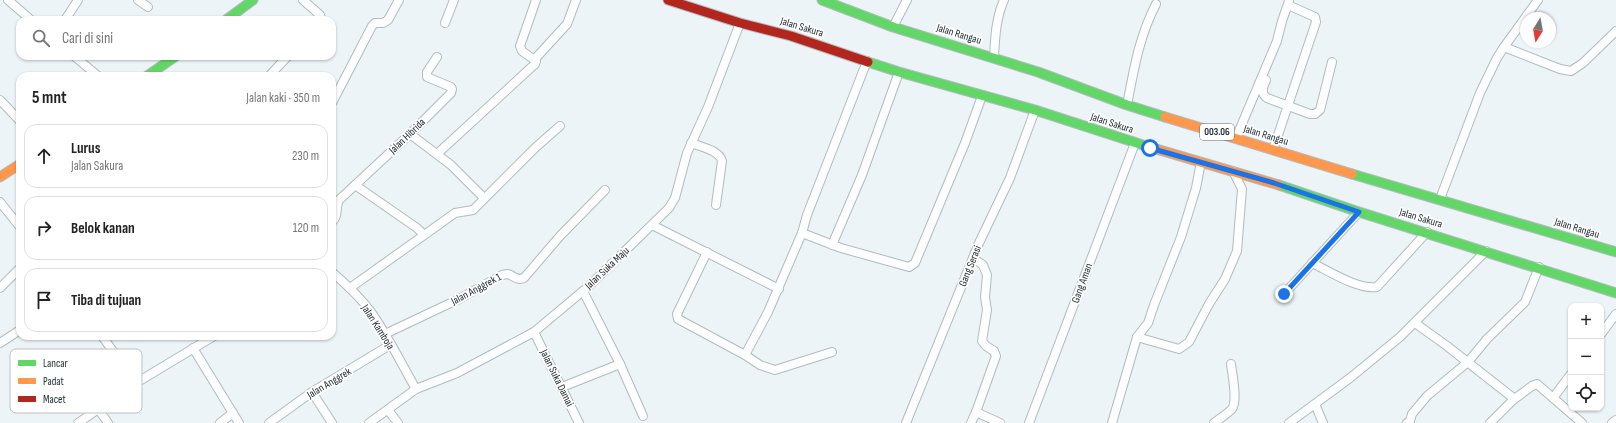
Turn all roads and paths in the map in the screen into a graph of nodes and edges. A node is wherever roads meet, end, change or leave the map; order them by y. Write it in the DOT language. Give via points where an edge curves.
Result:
graph roads {
  1 [pos="8,0"];
  2 [pos="78,0"];
  3 [pos="138,0"];
  4 [pos="241,0"];
  5 [pos="253,0"];
  6 [pos="302,0"];
  7 [pos="399,0"];
  8 [pos="454,0"];
  9 [pos="536,0"];
  10 [pos="576,0"];
  11 [pos="668,0"];
  12 [pos="822,0"];
  13 [pos="907,0"];
  14 [pos="1004,0"];
  15 [pos="1538,0"];
  16 [pos="1289,3"];
  17 [pos="843,4"];
  18 [pos="1156,4"];
  19 [pos="148,7"];
  20 [pos="238,11"];
  21 [pos="26,16"];
  22 [pos="68,16"];
  23 [pos="231,16"];
  24 [pos="320,16"];
  25 [pos="740,22"];
  26 [pos="445,23"];
  27 [pos="893,27"];
  28 [pos="1616,31"];
  29 [pos="1504,48"];
  30 [pos="437,57"];
  31 [pos="994,58"];
  32 [pos="79,60"];
  33 [pos="170,60"];
  34 [pos="284,60"];
  35 [pos="534,60"];
  36 [pos="867,61"];
  37 [pos="1274,61"];
  38 [pos="1332,62"];
  39 [pos="93,72"];
  40 [pos="153,72"];
  41 [pos="273,72"];
  42 [pos="899,72"];
  43 [pos="336,95"];
  44 [pos="982,96"];
  45 [pos="0,100"];
  46 [pos="1127,105"];
  47 [pos="1288,106"];
  48 [pos="1035,110"];
  49 [pos="16,117"];
  50 [pos="560,126"];
  51 [pos="410,134"];
  52 [pos="1236,138"];
  53 [pos="691,143"];
  54 [pos="1135,143"];
  55 [pos="1273,150"];
  56 [pos="437,154"];
  57 [pos="1201,162"];
  58 [pos="16,167"];
  59 [pos="1233,171"];
  60 [pos="0,177"];
  61 [pos="355,186"];
  62 [pos="604,190"];
  63 [pos="484,198"];
  64 [pos="1440,199"];
  65 [pos="0,202"];
  66 [pos="716,205"];
  67 [pos="1359,212"];
  68 [pos="336,217"];
  69 [pos="16,222"];
  70 [pos="652,225"];
  71 [pos="1427,232"];
  72 [pos="802,233"];
  73 [pos="423,234"];
  74 [pos="832,245"];
  75 [pos="1486,251"];
  76 [pos="707,252"];
  77 [pos="1616,252"];
  78 [pos="972,258"];
  79 [pos="1312,262"];
  80 [pos="1539,267"];
  81 [pos="16,272"];
  82 [pos="336,276"];
  83 [pos="0,288"];
  84 [pos="350,288"];
  85 [pos="779,289"];
  86 [pos="583,291"];
  87 [pos="1616,293"];
  88 [pos="1284,294"];
  89 [pos="1616,314"];
  90 [pos="1415,323"];
  91 [pos="1604,330"];
  92 [pos="534,332"];
  93 [pos="16,333"];
  94 [pos="385,334"];
  95 [pos="1137,337"];
  96 [pos="105,340"];
  97 [pos="207,340"];
  98 [pos="0,343"];
  99 [pos="390,345"];
  100 [pos="193,348"];
  101 [pos="111,349"];
  102 [pos="832,352"];
  103 [pos="746,355"];
  104 [pos="1468,362"];
  105 [pos="620,364"];
  106 [pos="1231,364"];
  107 [pos="1570,375"];
  108 [pos="142,379"];
  109 [pos="562,387"];
  110 [pos="416,389"];
  111 [pos="312,392"];
  112 [pos="1553,398"];
  113 [pos="1513,400"];
  114 [pos="1315,404"];
  115 [pos="388,410"];
  116 [pos="976,412"];
  117 [pos="94,413"];
  118 [pos="101,413"];
  119 [pos="233,413"];
  120 [pos="643,416"];
  121 [pos="1616,420"];
  122 [pos="78,423"];
  123 [pos="108,423"];
  124 [pos="220,423"];
  125 [pos="239,423"];
  126 [pos="269,423"];
  127 [pos="332,423"];
  128 [pos="370,423"];
  129 [pos="398,423"];
  130 [pos="579,423"];
  131 [pos="906,423"];
  132 [pos="971,423"];
  133 [pos="1000,423"];
  134 [pos="1029,423"];
  135 [pos="1112,423"];
  136 [pos="1214,423"];
  137 [pos="1289,423"];
  138 [pos="1323,423"];
  139 [pos="1407,423"];
  140 [pos="1490,423"];
  141 [pos="1582,423"];
  142 [pos="1612,423"];
  1 -- 21 [label="street"];
  2 -- 22 [label="street"];
  3 -- 19 [label="street"];
  4 -- 20 [label="street"];
  5 -- 20 [label="street"];
  6 -- 24 [label="street"];
  7 -- 43 [label="street" via="388,20 372,26"];
  8 -- 26 [label="street"];
  9 -- 35 [label="street" via="520,46 522,51"];
  10 -- 35 [label="street" via="567,24"];
  11 -- 25 [label="street, Jalan Sakura"];
  12 -- 17 [label="street, Jalan Rangau / 003.06"];
  13 -- 27 [label="street"];
  14 -- 31 [label="street" via="996,29"];
  15 -- 29 [label="street"];
  16 -- 47 [label="street" via="1315,17 1316,20"];
  16 -- 52 [label="street"];
  17 -- 27 [label="street, Jalan Rangau / 003.06"];
  18 -- 46 [label="street" via="1146,23 1137,53"];
  20 -- 23 [label="street"];
  25 -- 36 [label="street, Jalan Sakura"];
  25 -- 53 [label="street, Jalan Suka Maju" via="708,107"];
  27 -- 31 [label="street, Jalan Rangau / 003.06"];
  28 -- 29 [label="street" via="1571,71"];
  29 -- 64 [label="street" via="1496,58 1480,94"];
  30 -- 51 [label="street, Jalan Hibrida" via="427,72 427,77 450,87 452,91"];
  31 -- 46 [label="street, Jalan Rangau / 003.06"];
  32 -- 39 [label="street"];
  33 -- 40 [label="street"];
  34 -- 41 [label="street"];
  35 -- 56 [label="street" via="535,64 530,70"];
  36 -- 42 [label="street, Jalan Sakura"];
  36 -- 72 [label="street"];
  37 -- 47 [label="street" via="1263,86 1263,94"];
  38 -- 47 [label="street" via="1318,112 1310,114"];
  42 -- 44 [label="street, Jalan Sakura"];
  42 -- 74 [label="street" via="862,175"];
  44 -- 48 [label="street, Jalan Sakura"];
  44 -- 74 [label="street" via="915,264 909,267"];
  45 -- 49 [label="street"];
  46 -- 52 [label="street, Jalan Rangau / 003.06"];
  47 -- 55 [label="street"];
  48 -- 54 [label="street, Jalan Sakura"];
  48 -- 78 [label="street, Gang Serasi" via="1010,178"];
  50 -- 63 [label="street"];
  51 -- 56 [label="street"];
  51 -- 61 [label="street, Jalan Hibrida"];
  52 -- 55 [label="street, Jalan Rangau / 003.06"];
  53 -- 66 [label="street" via="721,157"];
  53 -- 70 [label="street, Jalan Suka Maju" via="672,203"];
  54 -- 57 [label="street, Jalan Sakura"];
  54 -- 134 [label="street, Gang Aman"];
  55 -- 64 [label="street, Jalan Rangau / 003.06"];
  56 -- 63 [label="street"];
  57 -- 59 [label="street, Jalan Sakura"];
  57 -- 95 [label="street" via="1181,237 1148,323"];
  58 -- 60 [label="street"];
  59 -- 67 [label="street, Jalan Sakura"];
  59 -- 95 [label="street" via="1242,189 1237,251 1225,279 1189,342 1179,349"];
  61 -- 68 [label="street, Jalan Hibrida" via="337,203"];
  61 -- 73 [label="street"];
  62 -- 94 [label="street, Jalan Anggrek 1" via="524,278 520,280 508,274 502,275 459,299"];
  63 -- 73 [label="street" via="473,210 458,211"];
  64 -- 77 [label="street, Jalan Rangau / 003.06"];
  65 -- 69 [label="street"];
  67 -- 71 [label="street, Jalan Sakura"];
  67 -- 79 [label="street"];
  70 -- 76 [label="street"];
  70 -- 86 [label="street, Jalan Suka Maju"];
  71 -- 75 [label="street, Jalan Sakura"];
  71 -- 79 [label="street" via="1377,287 1354,283"];
  72 -- 74 [label="street"];
  72 -- 85 [label="street"];
  73 -- 84 [label="street"];
  75 -- 80 [label="street, Jalan Sakura"];
  75 -- 90 [label="street"];
  76 -- 85 [label="street"];
  76 -- 103 [label="street" via="677,318"];
  78 -- 116 [label="street" via="983,265 987,275 987,310 981,338 983,344 994,351 996,356"];
  78 -- 131 [label="street, Gang Serasi"];
  79 -- 88 [label="street"];
  80 -- 87 [label="street, Jalan Sakura"];
  80 -- 104 [label="street" via="1525,302 1487,339"];
  81 -- 83 [label="street"];
  82 -- 84 [label="street, Jalan Kamboja"];
  84 -- 94 [label="street, Jalan Kamboja"];
  85 -- 103 [label="street"];
  86 -- 92 [label="street, Jalan Suka Maju"];
  86 -- 105 [label="street"];
  89 -- 91 [label="street"];
  90 -- 104 [label="street"];
  90 -- 114 [label="street"];
  92 -- 109 [label="street, Jalan Suka Damai"];
  92 -- 110 [label="street, Jalan Suka Maju" via="457,373"];
  93 -- 98 [label="street"];
  94 -- 99 [label="street, Jalan Kamboja"];
  95 -- 135 [label="street"];
  96 -- 101 [label="street"];
  97 -- 100 [label="street"];
  99 -- 110 [label="street, Jalan Kamboja"];
  99 -- 111 [label="street, Jalan Anggrek"];
  100 -- 108 [label="street"];
  100 -- 119 [label="street"];
  102 -- 103 [label="street" via="775,370 760,365"];
  104 -- 113 [label="street"];
  104 -- 139 [label="street" via="1427,396"];
  105 -- 109 [label="street"];
  105 -- 120 [label="street"];
  106 -- 136 [label="street" via="1234,405"];
  107 -- 112 [label="street"];
  109 -- 130 [label="street, Jalan Suka Damai"];
  110 -- 115 [label="street, Jalan Suka Maju"];
  111 -- 126 [label="street, Jalan Anggrek"];
  111 -- 127 [label="street"];
  112 -- 113 [label="street" via="1537,384"];
  112 -- 141 [label="street"];
  113 -- 140 [label="street"];
  114 -- 137 [label="street"];
  114 -- 138 [label="street"];
  115 -- 128 [label="street, Jalan Suka Maju"];
  115 -- 129 [label="street"];
  116 -- 132 [label="street"];
  116 -- 133 [label="street"];
  117 -- 122 [label="street"];
  118 -- 123 [label="street"];
  119 -- 124 [label="street"];
  119 -- 125 [label="street"];
  121 -- 142 [label="street"];
}
